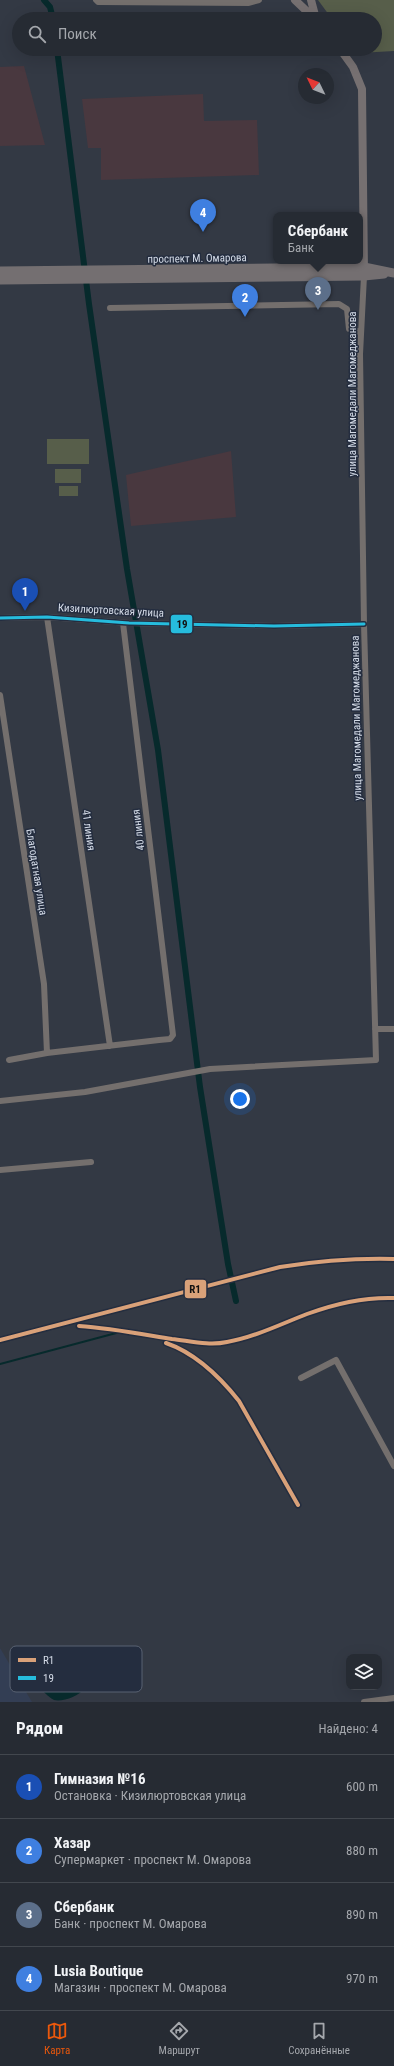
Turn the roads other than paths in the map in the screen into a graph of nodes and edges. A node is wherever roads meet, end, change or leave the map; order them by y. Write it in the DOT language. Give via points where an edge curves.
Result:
graph roads {
  1 [pos="96,0"];
  2 [pos="259,0"];
  3 [pos="295,0"];
  4 [pos="311,0"];
  5 [pos="308,12"];
  6 [pos="314,12"];
  7 [pos="345,56"];
  8 [pos="0,271"];
  9 [pos="364,272"];
  10 [pos="80,275"];
  11 [pos="0,280"];
  12 [pos="110,308"];
  13 [pos="360,332"];
  14 [pos="47,617"];
  15 [pos="0,618"];
  16 [pos="126,623"];
  17 [pos="364,624"];
  18 [pos="0,695"];
  19 [pos="375,1029"];
  20 [pos="394,1029"];
  21 [pos="110,1046"];
  22 [pos="47,1053"];
  23 [pos="9,1060"];
  24 [pos="0,1101"];
  25 [pos="91,1162"];
  26 [pos="0,1170"];
  27 [pos="301,1378"];
  28 [pos="394,1466"];
  29 [pos="394,1698"];
  30 [pos="364,1702"];
  1 -- 2 [label="street" via="172,3 248,3"];
  3 -- 5 [label="main road"];
  4 -- 6 [label="main road"];
  7 -- 9 [label="main road" via="353,67 362,90"];
  8 -- 10 [label="main road, проспект М. Омарова"];
  9 -- 10 [label="main road, проспект М. Омарова"];
  9 -- 13 [label="street, улица Магомедали Магомеджановa"];
  10 -- 11 [label="main road, проспект М. Омарова"];
  12 -- 13 [label="street" via="339,304 347,309 349,329"];
  13 -- 17 [label="street, улица Магомедали Магомеджановa"];
  14 -- 15 [label="street, Кизилюртовская улица"];
  14 -- 16 [label="street, Кизилюртовская улица"];
  14 -- 21 [label="street, 41 линия"];
  16 -- 17 [label="street, Кизилюртовская улица" via="274,626"];
  16 -- 21 [label="street, 40 линия" via="173,1035 164,1040"];
  17 -- 19 [label="street, улица Магомедали Магомеджановa"];
  18 -- 22 [label="street, Благодатная улица" via="44,984"];
  19 -- 20 [label="street"];
  19 -- 24 [label="street, улица Магомедали Магомеджановa" via="376,1060 210,1070 85,1092"];
  21 -- 22 [label="street"];
  22 -- 23 [label="street"];
  25 -- 26 [label="street"];
  27 -- 28 [label="street" via="336,1360"];
  29 -- 30 [label="street"];
}
